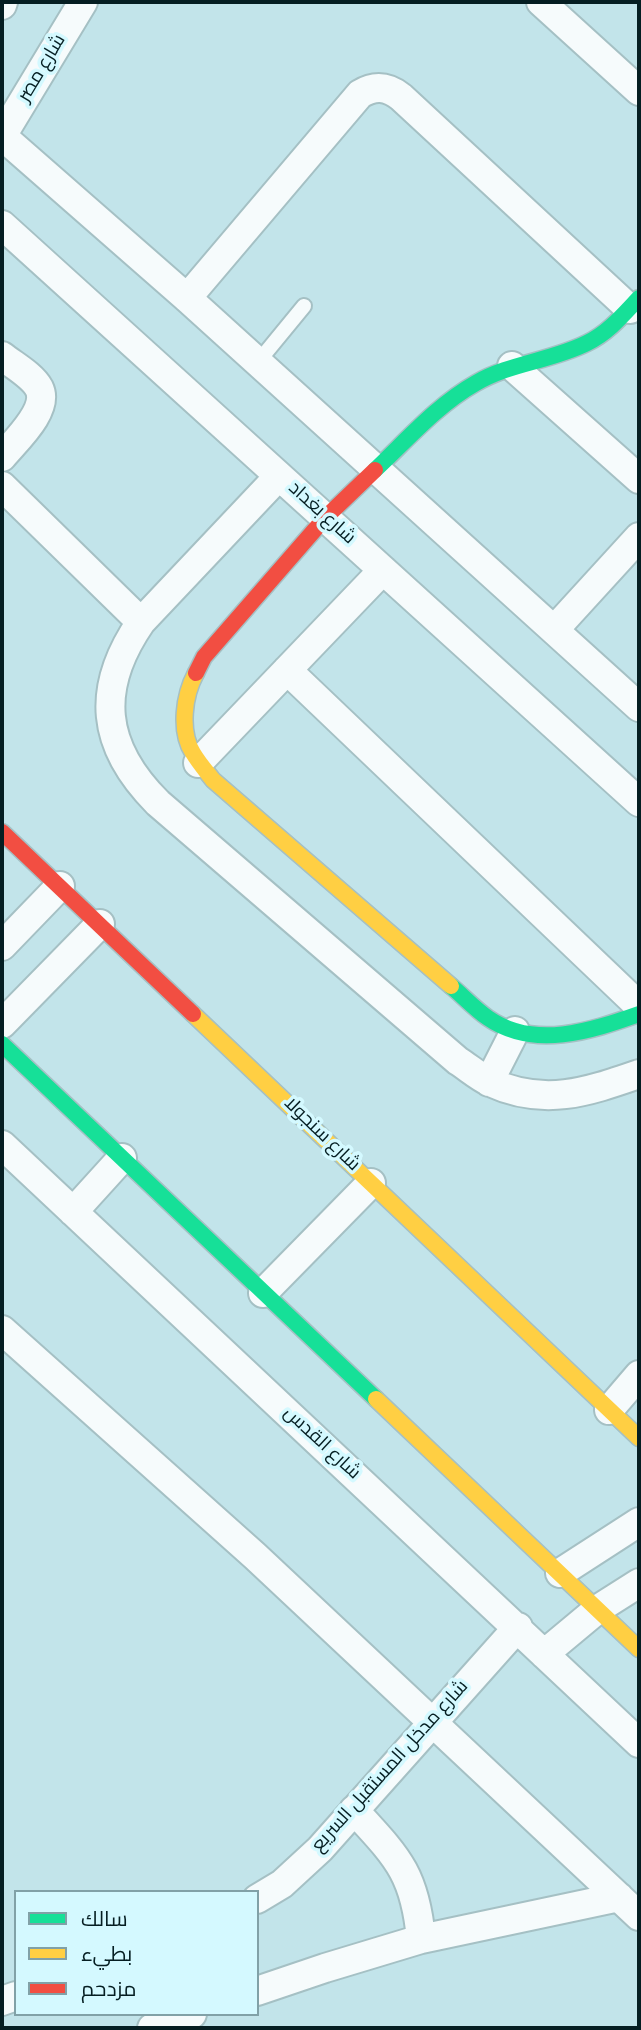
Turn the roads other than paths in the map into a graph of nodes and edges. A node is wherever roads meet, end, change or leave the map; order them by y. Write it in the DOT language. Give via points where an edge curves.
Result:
graph roads {
  1 [pos="83,2"];
  2 [pos="541,2"];
  3 [pos="639,91"];
  4 [pos="2,136"];
  5 [pos="2,225"];
  6 [pos="187,298"];
  7 [pos="304,306"];
  8 [pos="633,313"];
  9 [pos="2,356"];
  10 [pos="258,362"];
  11 [pos="512,366"];
  12 [pos="2,457"];
  13 [pos="375,468"];
  14 [pos="279,476"];
  15 [pos="639,479"];
  16 [pos="2,486"];
  17 [pos="325,517"];
  18 [pos="639,537"];
  19 [pos="383,570"];
  20 [pos="141,622"];
  21 [pos="554,630"];
  22 [pos="287,670"];
  23 [pos="639,707"];
  24 [pos="198,763"];
  25 [pos="639,802"];
  26 [pos="2,832"];
  27 [pos="60,887"];
  28 [pos="100,924"];
  29 [pos="2,946"];
  30 [pos="639,1006"];
  31 [pos="639,1014"];
  32 [pos="2,1024"];
  33 [pos="515,1031"];
  34 [pos="2,1044"];
  35 [pos="639,1074"];
  36 [pos="489,1082"];
  37 [pos="2,1145"];
  38 [pos="122,1158"];
  39 [pos="371,1183"];
  40 [pos="74,1212"];
  41 [pos="263,1293"];
  42 [pos="2,1330"];
  43 [pos="639,1375"];
  44 [pos="609,1410"];
  45 [pos="639,1438"];
  46 [pos="639,1522"];
  47 [pos="560,1573"];
  48 [pos="639,1583"];
  49 [pos="598,1609"];
  50 [pos="517,1627"];
  51 [pos="639,1648"];
  52 [pos="544,1654"];
  53 [pos="432,1721"];
  54 [pos="639,1743"];
  55 [pos="354,1811"];
  56 [pos="619,1897"];
  57 [pos="259,1898"];
  58 [pos="639,1916"];
  59 [pos="421,1939"];
  60 [pos="259,1990"];
  61 [pos="186,2016"];
  62 [pos="152,2028"];
  1 -- 4 [label="street, شارع مصر"];
  2 -- 3 [label="street"];
  4 -- 6 [label="street"];
  5 -- 14 [label="street, شارع بغداد"];
  6 -- 8 [label="street" via="360,94 381,87 401,97"];
  6 -- 10 [label="street"];
  7 -- 10 [label="lane"];
  8 -- 11 [label="street" via="587,343"];
  9 -- 12 [label="street" via="32,380 42,399 40,410"];
  10 -- 13 [label="street"];
  11 -- 13 [label="street" via="445,403"];
  11 -- 15 [label="street"];
  13 -- 17 [label="street"];
  13 -- 21 [label="street"];
  14 -- 17 [label="street, شارع بغداد"];
  14 -- 20 [label="street"];
  16 -- 20 [label="street"];
  17 -- 19 [label="street, شارع بغداد"];
  17 -- 24 [label="street" via="204,656 189,686 184,719"];
  18 -- 21 [label="street"];
  19 -- 22 [label="street"];
  19 -- 25 [label="street, شارع بغداد"];
  20 -- 36 [label="street" via="116,670 111,699 121,757 137,782 448,1052"];
  21 -- 23 [label="street"];
  22 -- 24 [label="street"];
  22 -- 30 [label="street"];
  24 -- 33 [label="street" via="234,800 488,1018"];
  26 -- 27 [label="street, شارع سنجولا"];
  27 -- 28 [label="street, شارع سنجولا"];
  27 -- 29 [label="street"];
  28 -- 32 [label="street"];
  28 -- 39 [label="street, شارع سنجولا"];
  31 -- 33 [label="street" via="575,1033 545,1037"];
  33 -- 36 [label="street"];
  34 -- 38 [label="street"];
  35 -- 36 [label="street" via="561,1096 524,1094"];
  37 -- 40 [label="street, شارع القدس"];
  38 -- 40 [label="street"];
  38 -- 41 [label="street"];
  39 -- 41 [label="street"];
  39 -- 44 [label="street, شارع سنجولا"];
  40 -- 50 [label="street, شارع القدس"];
  41 -- 47 [label="street"];
  42 -- 53 [label="street"];
  43 -- 44 [label="street"];
  44 -- 45 [label="street, شارع سنجولا"];
  46 -- 47 [label="street"];
  47 -- 49 [label="street"];
  48 -- 49 [label="street"];
  49 -- 51 [label="street"];
  49 -- 52 [label="street"];
  50 -- 52 [label="street, شارع القدس"];
  50 -- 53 [label="street, شارع مدخل المستقبل السريع"];
  52 -- 54 [label="street, شارع القدس"];
  53 -- 55 [label="street, شارع مدخل المستقبل السريع"];
  53 -- 56 [label="street"];
  55 -- 57 [label="street, شارع مدخل المستقبل السريع" via="282,1884"];
  55 -- 59 [label="street" via="398,1860 411,1885"];
  56 -- 58 [label="street"];
  56 -- 59 [label="street"];
  59 -- 60 [label="street"];
  61 -- 62 [label="street"];
}
